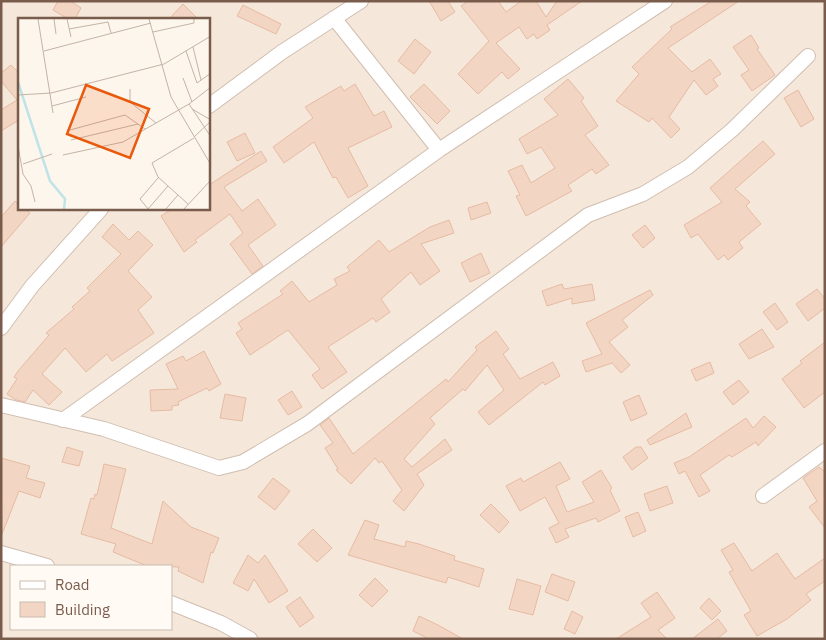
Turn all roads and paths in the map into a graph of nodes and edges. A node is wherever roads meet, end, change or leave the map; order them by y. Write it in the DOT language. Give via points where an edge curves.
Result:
graph roads {
  1 [pos="361,1"];
  2 [pos="665,1"];
  3 [pos="334,18"];
  4 [pos="808,56"];
  5 [pos="210,105"];
  6 [pos="439,150"];
  7 [pos="100,210"];
  8 [pos="1,328"];
  9 [pos="1,406"];
  10 [pos="63,420"];
  11 [pos="825,451"];
  12 [pos="763,496"];
  13 [pos="1,553"];
  14 [pos="43,565"];
  15 [pos="172,603"];
  16 [pos="250,639"];
  1 -- 3 [label="street"];
  2 -- 6 [label="street"];
  3 -- 5 [label="street"];
  3 -- 6 [label="street"];
  4 -- 10 [label="street" via="732,130 688,167 644,194 588,215 307,424 243,462 219,468 104,429"];
  6 -- 10 [label="street"];
  7 -- 8 [label="street" via="32,286"];
  9 -- 10 [label="street"];
  11 -- 12 [label="street"];
  13 -- 14 [label="street"];
  15 -- 16 [label="street" via="221,623"];
}
